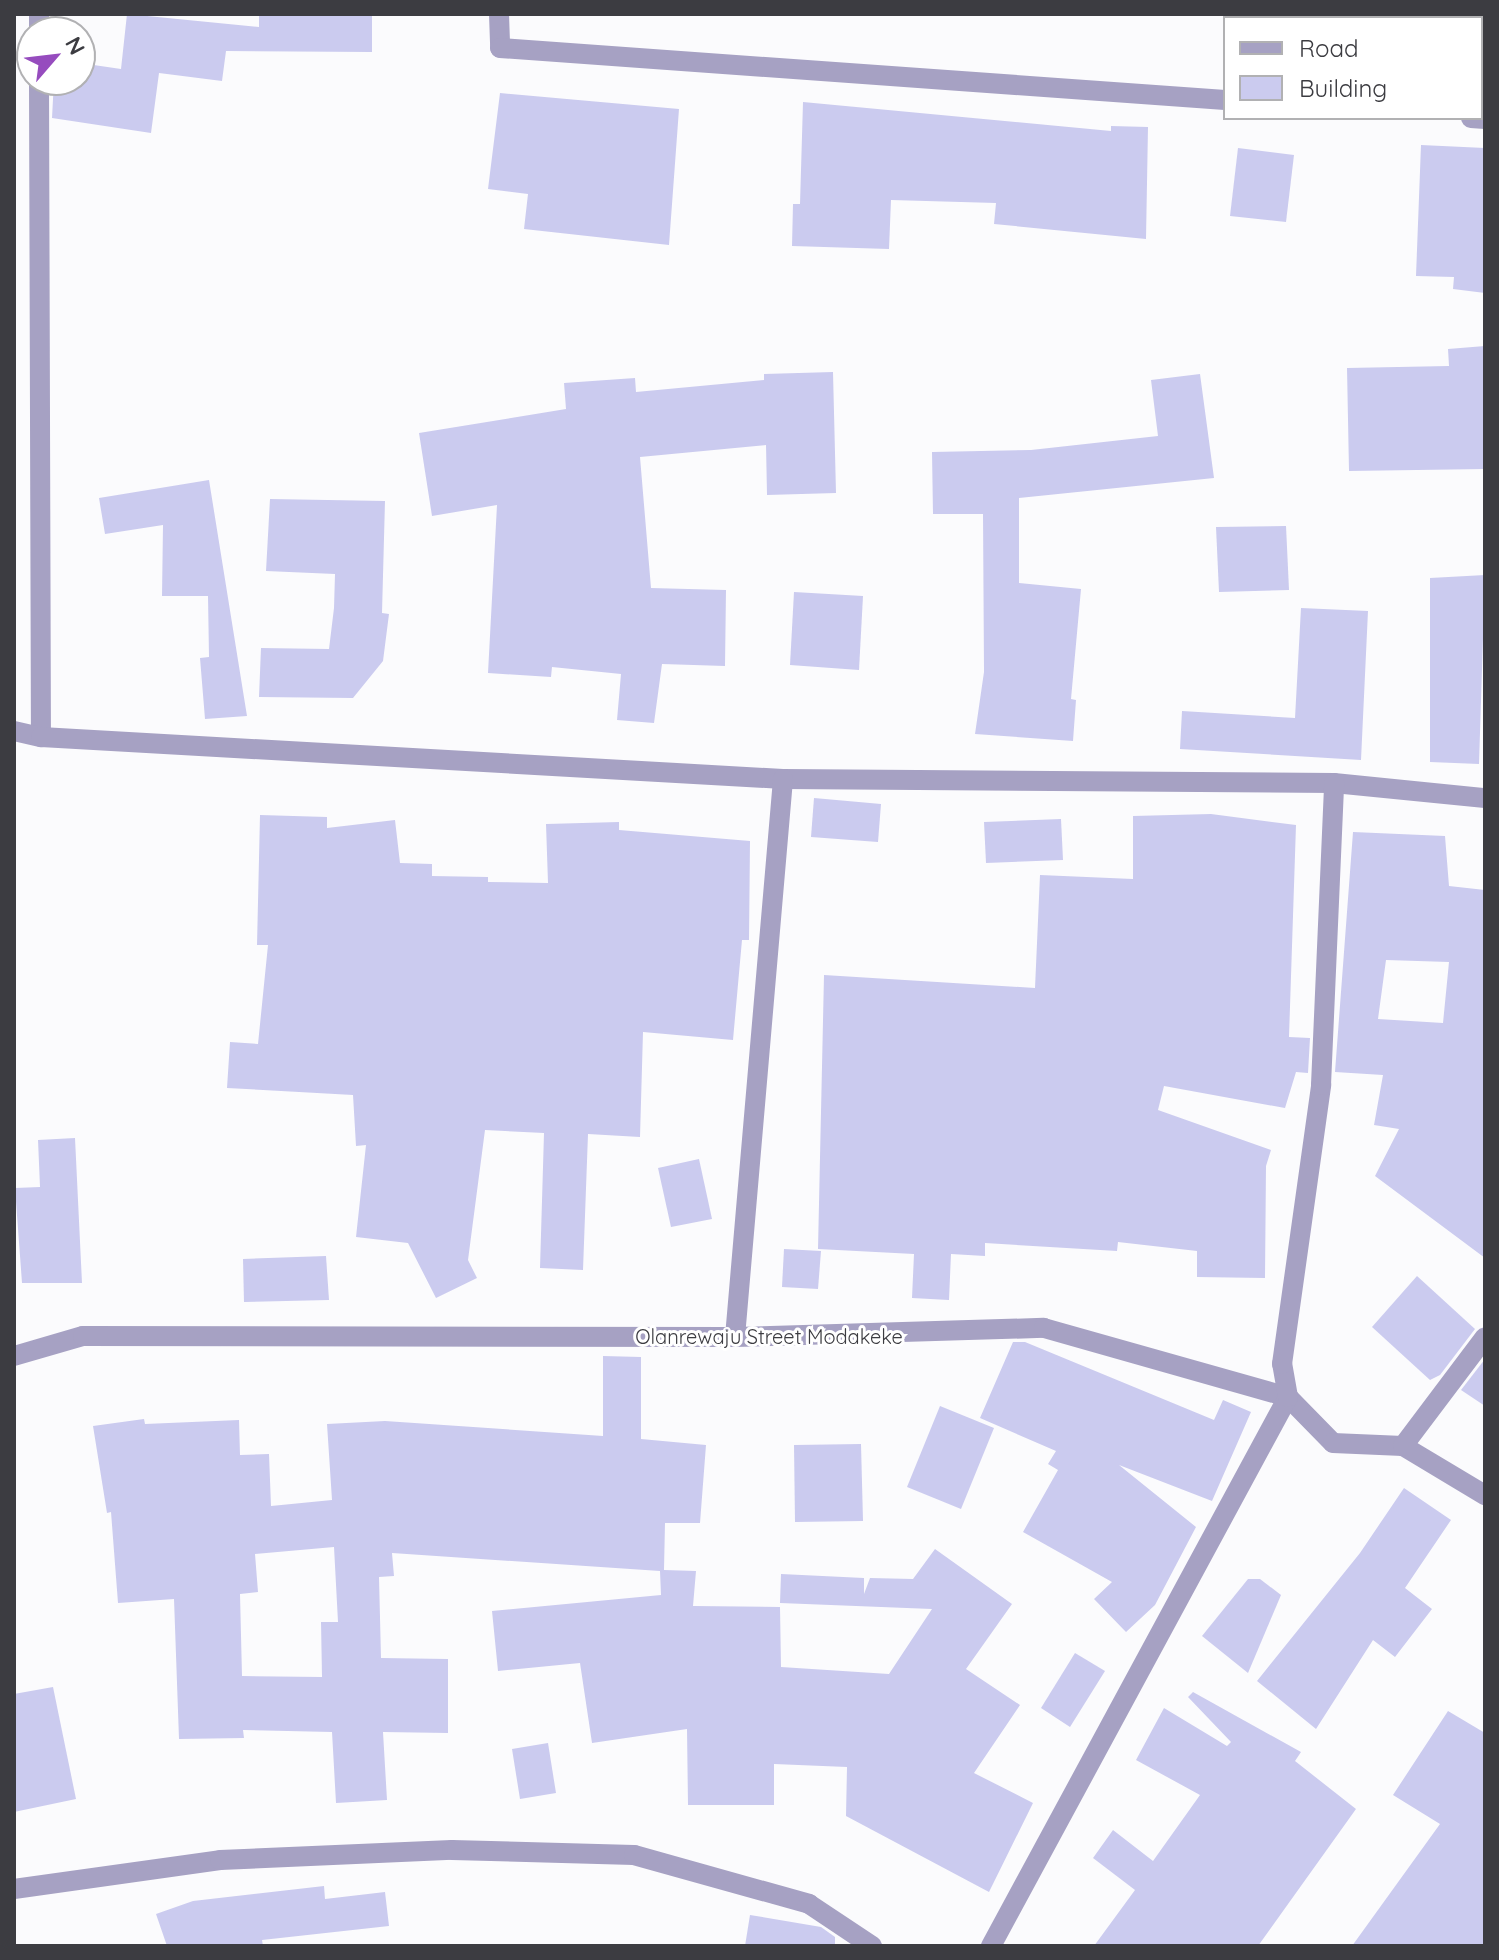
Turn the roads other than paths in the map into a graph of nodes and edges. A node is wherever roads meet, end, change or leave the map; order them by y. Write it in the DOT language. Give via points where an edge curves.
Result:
graph roads {
  1 [pos="499,14"];
  2 [pos="39,96"];
  3 [pos="1223,100"];
  4 [pos="14,731"];
  5 [pos="41,737"];
  6 [pos="783,779"];
  7 [pos="1334,783"];
  8 [pos="1485,798"];
  9 [pos="735,1337"];
  10 [pos="1485,1337"];
  11 [pos="14,1356"];
  12 [pos="1288,1397"];
  13 [pos="1403,1446"];
  14 [pos="1485,1495"];
  15 [pos="14,1889"];
  16 [pos="872,1946"];
  17 [pos="991,1946"];
  1 -- 3 [label="street" via="500,48"];
  2 -- 5 [label="street"];
  4 -- 5 [label="street"];
  5 -- 6 [label="street"];
  6 -- 7 [label="street"];
  6 -- 9 [label="street"];
  7 -- 8 [label="street"];
  7 -- 12 [label="street" via="1321,1085 1282,1364"];
  9 -- 11 [label="street, Olanrewaju Street Modakeke" via="83,1336"];
  9 -- 12 [label="street, Olanrewaju Street Modakeke" via="1044,1328"];
  10 -- 13 [label="street"];
  12 -- 13 [label="street, Olanrewaju Street Modakeke" via="1333,1443"];
  12 -- 17 [label="street"];
  13 -- 14 [label="street, Olanrewaju Street Modakeke"];
  15 -- 16 [label="street" via="220,1860 452,1850 634,1855 809,1904"];
}
